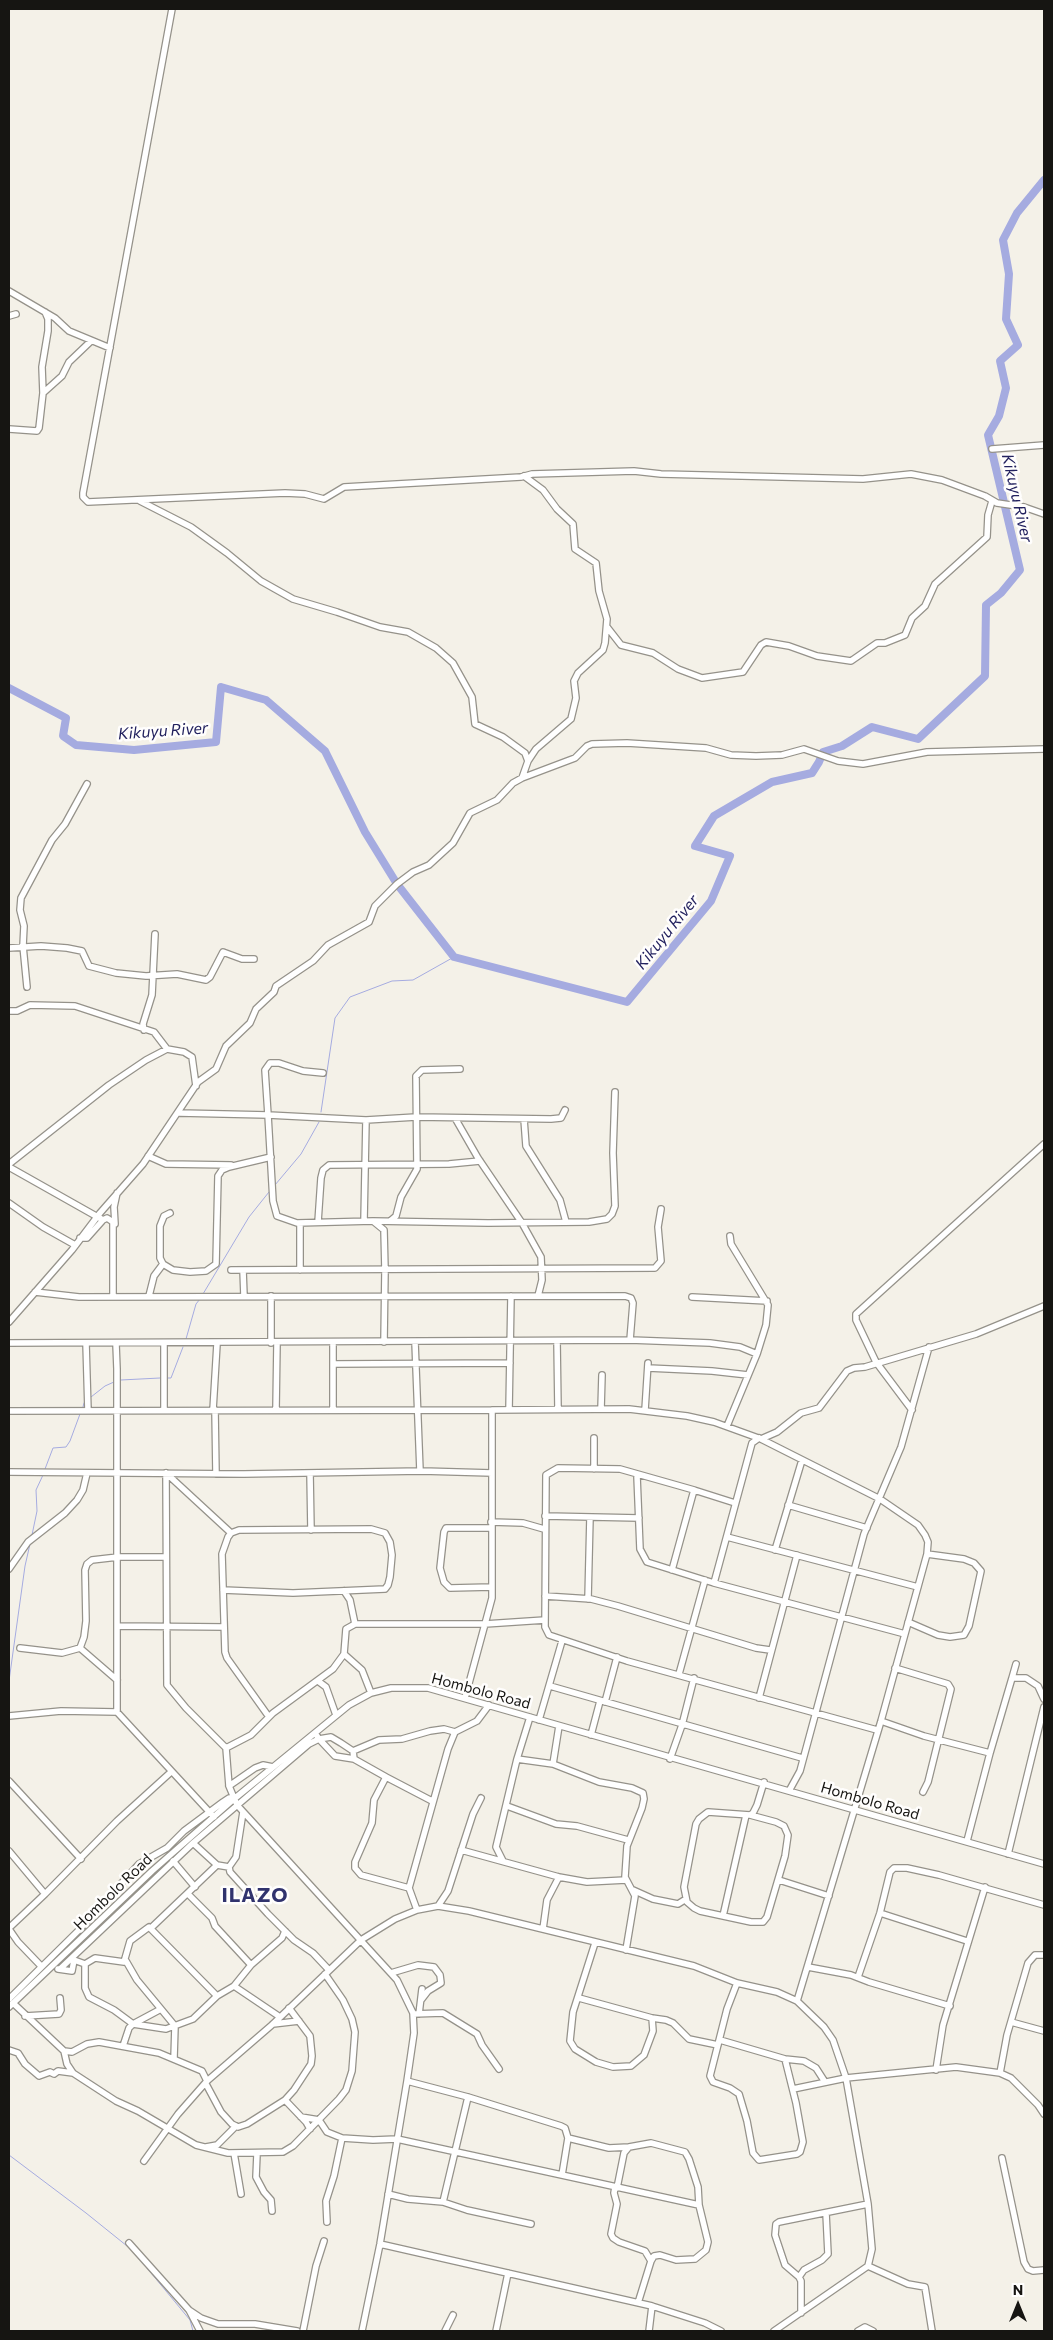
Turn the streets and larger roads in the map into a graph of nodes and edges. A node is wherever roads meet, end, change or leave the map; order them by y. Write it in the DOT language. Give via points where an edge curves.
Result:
graph roads {
  1 [pos="172,9"];
  2 [pos="9,291"];
  3 [pos="44,312"];
  4 [pos="16,314"];
  5 [pos="9,316"];
  6 [pos="91,341"];
  7 [pos="110,348"];
  8 [pos="43,393"];
  9 [pos="9,429"];
  10 [pos="1044,445"];
  11 [pos="992,449"];
  12 [pos="524,476"];
  13 [pos="138,500"];
  14 [pos="992,501"];
  15 [pos="1044,514"];
  16 [pos="607,628"];
  17 [pos="1044,749"];
  18 [pos="528,761"];
  19 [pos="522,778"];
  20 [pos="87,784"];
  21 [pos="155,934"];
  22 [pos="22,946"];
  23 [pos="9,948"];
  24 [pos="254,959"];
  25 [pos="154,975"];
  26 [pos="27,987"];
  27 [pos="9,1011"];
  28 [pos="144,1030"];
  29 [pos="167,1049"];
  30 [pos="460,1069"];
  31 [pos="323,1072"];
  32 [pos="196,1086"];
  33 [pos="615,1092"];
  34 [pos="565,1110"];
  35 [pos="179,1113"];
  36 [pos="268,1115"];
  37 [pos="416,1117"];
  38 [pos="455,1118"];
  39 [pos="524,1118"];
  40 [pos="366,1120"];
  41 [pos="1044,1144"];
  42 [pos="148,1156"];
  43 [pos="271,1157"];
  44 [pos="480,1161"];
  45 [pos="416,1163"];
  46 [pos="365,1164"];
  47 [pos="238,1165"];
  48 [pos="9,1166"];
  49 [pos="117,1193"];
  50 [pos="9,1203"];
  51 [pos="661,1209"];
  52 [pos="170,1213"];
  53 [pos="100,1217"];
  54 [pos="364,1221"];
  55 [pos="373,1221"];
  56 [pos="390,1221"];
  57 [pos="318,1222"];
  58 [pos="566,1222"];
  59 [pos="300,1223"];
  60 [pos="522,1223"];
  61 [pos="115,1226"];
  62 [pos="730,1236"];
  63 [pos="75,1245"];
  64 [pos="163,1264"];
  65 [pos="231,1270"];
  66 [pos="243,1270"];
  67 [pos="300,1270"];
  68 [pos="385,1270"];
  69 [pos="542,1270"];
  70 [pos="35,1292"];
  71 [pos="113,1296"];
  72 [pos="149,1296"];
  73 [pos="244,1296"];
  74 [pos="271,1296"];
  75 [pos="384,1296"];
  76 [pos="511,1296"];
  77 [pos="538,1296"];
  78 [pos="692,1297"];
  79 [pos="767,1301"];
  80 [pos="1044,1306"];
  81 [pos="9,1322"];
  82 [pos="511,1340"];
  83 [pos="630,1340"];
  84 [pos="557,1341"];
  85 [pos="384,1342"];
  86 [pos="415,1342"];
  87 [pos="9,1343"];
  88 [pos="86,1343"];
  89 [pos="274,1343"];
  90 [pos="334,1343"];
  91 [pos="116,1344"];
  92 [pos="164,1344"];
  93 [pos="217,1344"];
  94 [pos="928,1347"];
  95 [pos="757,1354"];
  96 [pos="876,1362"];
  97 [pos="510,1363"];
  98 [pos="333,1364"];
  99 [pos="416,1364"];
  100 [pos="602,1375"];
  101 [pos="748,1376"];
  102 [pos="276,1409"];
  103 [pos="333,1409"];
  104 [pos="418,1409"];
  105 [pos="601,1409"];
  106 [pos="88,1410"];
  107 [pos="117,1410"];
  108 [pos="164,1410"];
  109 [pos="214,1410"];
  110 [pos="492,1410"];
  111 [pos="509,1410"];
  112 [pos="558,1410"];
  113 [pos="645,1410"];
  114 [pos="912,1410"];
  115 [pos="9,1411"];
  116 [pos="727,1426"];
  117 [pos="594,1438"];
  118 [pos="760,1439"];
  119 [pos="802,1460"];
  120 [pos="594,1469"];
  121 [pos="420,1471"];
  122 [pos="9,1472"];
  123 [pos="87,1473"];
  124 [pos="116,1473"];
  125 [pos="166,1473"];
  126 [pos="310,1473"];
  127 [pos="492,1473"];
  128 [pos="216,1474"];
  129 [pos="637,1476"];
  130 [pos="694,1490"];
  131 [pos="880,1499"];
  132 [pos="735,1503"];
  133 [pos="788,1506"];
  134 [pos="590,1517"];
  135 [pos="639,1518"];
  136 [pos="544,1522"];
  137 [pos="491,1525"];
  138 [pos="867,1528"];
  139 [pos="311,1530"];
  140 [pos="231,1533"];
  141 [pos="727,1537"];
  142 [pos="775,1550"];
  143 [pos="927,1554"];
  144 [pos="797,1556"];
  145 [pos="118,1557"];
  146 [pos="166,1557"];
  147 [pos="9,1569"];
  148 [pos="672,1570"];
  149 [pos="854,1571"];
  150 [pos="705,1580"];
  151 [pos="714,1583"];
  152 [pos="492,1587"];
  153 [pos="918,1587"];
  154 [pos="223,1590"];
  155 [pos="344,1591"];
  156 [pos="545,1596"];
  157 [pos="588,1599"];
  158 [pos="783,1602"];
  159 [pos="841,1617"];
  160 [pos="545,1620"];
  161 [pos="908,1622"];
  162 [pos="355,1624"];
  163 [pos="485,1624"];
  164 [pos="117,1626"];
  165 [pos="165,1627"];
  166 [pos="224,1627"];
  167 [pos="692,1628"];
  168 [pos="905,1634"];
  169 [pos="562,1641"];
  170 [pos="20,1648"];
  171 [pos="80,1648"];
  172 [pos="770,1650"];
  173 [pos="344,1654"];
  174 [pos="617,1658"];
  175 [pos="1016,1664"];
  176 [pos="895,1668"];
  177 [pos="326,1674"];
  178 [pos="679,1674"];
  179 [pos="694,1678"];
  180 [pos="1012,1678"];
  181 [pos="117,1680"];
  182 [pos="318,1681"];
  183 [pos="550,1686"];
  184 [pos="326,1687"];
  185 [pos="371,1693"];
  186 [pos="465,1698"];
  187 [pos="759,1698"];
  188 [pos="1044,1699"];
  189 [pos="602,1702"];
  190 [pos="489,1705"];
  191 [pos="1044,1708"];
  192 [pos="117,1712"];
  193 [pos="816,1713"];
  194 [pos="336,1715"];
  195 [pos="9,1716"];
  196 [pos="530,1717"];
  197 [pos="269,1718"];
  198 [pos="539,1720"];
  199 [pos="881,1721"];
  200 [pos="682,1725"];
  201 [pos="558,1726"];
  202 [pos="877,1730"];
  203 [pos="454,1732"];
  204 [pos="314,1733"];
  205 [pos="591,1735"];
  206 [pos="319,1738"];
  207 [pos="939,1739"];
  208 [pos="226,1748"];
  209 [pos="353,1751"];
  210 [pos="990,1753"];
  211 [pos="802,1758"];
  212 [pos="354,1759"];
  213 [pos="517,1759"];
  214 [pos="670,1759"];
  215 [pos="552,1764"];
  216 [pos="273,1767"];
  217 [pos="171,1772"];
  218 [pos="386,1777"];
  219 [pos="9,1781"];
  220 [pos="764,1782"];
  221 [pos="229,1786"];
  222 [pos="789,1791"];
  223 [pos="923,1792"];
  224 [pos="481,1798"];
  225 [pos="234,1799"];
  226 [pos="432,1802"];
  227 [pos="237,1805"];
  228 [pos="507,1806"];
  229 [pos="856,1811"];
  230 [pos="208,1812"];
  231 [pos="243,1812"];
  232 [pos="748,1815"];
  233 [pos="214,1817"];
  234 [pos="184,1831"];
  235 [pos="191,1840"];
  236 [pos="628,1840"];
  237 [pos="967,1841"];
  238 [pos="461,1850"];
  239 [pos="9,1851"];
  240 [pos="1008,1854"];
  241 [pos="81,1859"];
  242 [pos="173,1861"];
  243 [pos="502,1861"];
  244 [pos="1044,1862"];
  245 [pos="217,1865"];
  246 [pos="229,1867"];
  247 [pos="559,1877"];
  248 [pos="626,1880"];
  249 [pos="779,1880"];
  250 [pos="195,1887"];
  251 [pos="409,1888"];
  252 [pos="985,1888"];
  253 [pos="633,1890"];
  254 [pos="45,1894"];
  255 [pos="188,1894"];
  256 [pos="829,1896"];
  257 [pos="686,1899"];
  258 [pos="1044,1905"];
  259 [pos="438,1906"];
  260 [pos="417,1910"];
  261 [pos="880,1913"];
  262 [pos="722,1916"];
  263 [pos="9,1928"];
  264 [pos="150,1928"];
  265 [pos="543,1929"];
  266 [pos="285,1931"];
  267 [pos="361,1940"];
  268 [pos="967,1941"];
  269 [pos="596,1942"];
  270 [pos="626,1950"];
  271 [pos="1044,1956"];
  272 [pos="126,1961"];
  273 [pos="85,1964"];
  274 [pos="251,1965"];
  275 [pos="41,1966"];
  276 [pos="52,1967"];
  277 [pos="808,1967"];
  278 [pos="60,1969"];
  279 [pos="327,1972"];
  280 [pos="391,1973"];
  281 [pos="858,1977"];
  282 [pos="737,1982"];
  283 [pos="234,1986"];
  284 [pos="422,1989"];
  285 [pos="217,1996"];
  286 [pos="60,1998"];
  287 [pos="578,1998"];
  288 [pos="420,2000"];
  289 [pos="797,2001"];
  290 [pos="10,2003"];
  291 [pos="950,2006"];
  292 [pos="290,2008"];
  293 [pos="161,2009"];
  294 [pos="416,2014"];
  295 [pos="25,2016"];
  296 [pos="280,2017"];
  297 [pos="652,2018"];
  298 [pos="299,2021"];
  299 [pos="1011,2022"];
  300 [pos="133,2024"];
  301 [pos="273,2024"];
  302 [pos="175,2026"];
  303 [pos="1044,2030"];
  304 [pos="719,2043"];
  305 [pos="123,2046"];
  306 [pos="9,2050"];
  307 [pos="64,2051"];
  308 [pos="174,2058"];
  309 [pos="785,2059"];
  310 [pos="499,2069"];
  311 [pos="936,2070"];
  312 [pos="202,2071"];
  313 [pos="220,2071"];
  314 [pos="73,2073"];
  315 [pos="1000,2073"];
  316 [pos="846,2078"];
  317 [pos="407,2080"];
  318 [pos="825,2082"];
  319 [pos="207,2083"];
  320 [pos="792,2089"];
  321 [pos="468,2097"];
  322 [pos="285,2100"];
  323 [pos="1042,2108"];
  324 [pos="301,2117"];
  325 [pos="319,2120"];
  326 [pos="236,2126"];
  327 [pos="168,2128"];
  328 [pos="310,2129"];
  329 [pos="342,2138"];
  330 [pos="568,2138"];
  331 [pos="397,2139"];
  332 [pos="629,2147"];
  333 [pos="204,2148"];
  334 [pos="455,2152"];
  335 [pos="234,2153"];
  336 [pos="257,2154"];
  337 [pos="1002,2158"];
  338 [pos="144,2161"];
  339 [pos="562,2176"];
  340 [pos="616,2188"];
  341 [pos="241,2194"];
  342 [pos="388,2194"];
  343 [pos="443,2202"];
  344 [pos="868,2204"];
  345 [pos="699,2206"];
  346 [pos="272,2211"];
  347 [pos="826,2213"];
  348 [pos="327,2222"];
  349 [pos="531,2224"];
  350 [pos="324,2240"];
  351 [pos="129,2243"];
  352 [pos="380,2244"];
  353 [pos="651,2261"];
  354 [pos="868,2266"];
  355 [pos="1044,2270"];
  356 [pos="508,2273"];
  357 [pos="799,2277"];
  358 [pos="638,2303"];
  359 [pos="652,2306"];
  360 [pos="189,2310"];
  361 [pos="801,2314"];
  362 [pos="453,2315"];
  363 [pos="200,2331"];
  364 [pos="296,2331"];
  365 [pos="303,2331"];
  366 [pos="362,2331"];
  367 [pos="445,2331"];
  368 [pos="496,2331"];
  369 [pos="650,2331"];
  370 [pos="721,2331"];
  371 [pos="774,2331"];
  372 [pos="858,2331"];
  373 [pos="873,2331"];
  374 [pos="932,2331"];
  1 -- 7 [label="street"];
  2 -- 3 [label="street"];
  3 -- 6 [label="street" via="69,331"];
  3 -- 8 [label="street" via="48,331 42,367"];
  4 -- 5 [label="street"];
  6 -- 7 [label="street"];
  6 -- 8 [label="street"];
  7 -- 13 [label="street" via="83,497 88,502"];
  8 -- 9 [label="street" via="37,431"];
  10 -- 11 [label="street"];
  12 -- 13 [label="street" via="344,487 324,499 285,493"];
  12 -- 14 [label="street" via="637,471 863,479 914,474 942,480"];
  12 -- 16 [label="street" via="544,490 572,524 575,549 596,563"];
  13 -- 18 [label="street" via="191,527 261,581 293,599 380,627 408,632 436,648 453,663 472,697 476,724 503,737 524,753"];
  14 -- 15 [label="street" via="1024,506"];
  14 -- 16 [label="street" via="987,537 935,584 925,606 912,618 905,635 885,643 877,642 851,661 764,642 743,672 702,678 678,669 654,654 621,645"];
  16 -- 18 [label="street" via="603,650 578,673 574,682 576,698 571,719 536,749"];
  17 -- 19 [label="street" via="927,752 863,764 838,761 804,748 782,755 756,756 731,755 706,748 592,744 575,758"];
  18 -- 19 [label="street"];
  19 -- 32 [label="street" via="497,800 470,813 453,843 430,865 413,872 398,884 377,904 369,922 328,945 314,961 276,986 256,1009 250,1024 226,1046 216,1069"];
  20 -- 22 [label="street" via="21,898"];
  21 -- 25 [label="street"];
  22 -- 23 [label="street"];
  22 -- 25 [label="street" via="82,951 89,966 116,973"];
  22 -- 26 [label="street"];
  24 -- 25 [label="street" via="242,959 223,952 206,980 177,974"];
  25 -- 28 [label="street"];
  27 -- 28 [label="street" via="30,1005 75,1006"];
  28 -- 29 [label="street" via="158,1035"];
  29 -- 32 [label="street" via="184,1052 192,1058"];
  29 -- 48 [label="street" via="110,1085"];
  30 -- 37 [label="street" via="422,1070 416,1076"];
  31 -- 36 [label="street" via="270,1063 266,1070"];
  32 -- 35 [label="street"];
  33 -- 58 [label="street" via="615,1206 612,1214 599,1222"];
  34 -- 39 [label="street" via="561,1118"];
  35 -- 36 [label="street"];
  35 -- 42 [label="street"];
  36 -- 40 [label="street"];
  36 -- 43 [label="street"];
  37 -- 38 [label="street"];
  37 -- 40 [label="street"];
  37 -- 45 [label="street"];
  38 -- 39 [label="street"];
  38 -- 44 [label="street"];
  39 -- 58 [label="street" via="526,1146 560,1200"];
  40 -- 46 [label="street"];
  41 -- 96 [label="street" via="859,1310 856,1320"];
  42 -- 47 [label="street" via="166,1164"];
  42 -- 49 [label="street"];
  43 -- 47 [label="street"];
  43 -- 59 [label="street" via="277,1216"];
  44 -- 45 [label="street"];
  44 -- 60 [label="street"];
  45 -- 46 [label="street"];
  45 -- 56 [label="street" via="396,1216"];
  46 -- 54 [label="street"];
  46 -- 57 [label="street" via="325,1166"];
  47 -- 64 [label="street" via="222,1170 218,1176 216,1264 206,1270 190,1272 172,1270"];
  48 -- 53 [label="street" via="31,1182"];
  49 -- 53 [label="street"];
  49 -- 61 [label="street"];
  50 -- 63 [label="street"];
  51 -- 69 [label="street" via="658,1227 661,1261 655,1268"];
  52 -- 64 [label="street" via="164,1216 160,1226 160,1258"];
  53 -- 61 [label="street" via="111,1219"];
  53 -- 63 [label="street"];
  54 -- 55 [label="street"];
  54 -- 57 [label="street"];
  55 -- 56 [label="street"];
  55 -- 68 [label="street" via="384,1230"];
  56 -- 60 [label="street"];
  57 -- 59 [label="street"];
  58 -- 60 [label="street"];
  59 -- 67 [label="street"];
  60 -- 69 [label="street" via="541,1257"];
  61 -- 71 [label="street"];
  62 -- 79 [label="street"];
  63 -- 70 [label="street"];
  64 -- 72 [label="street" via="154,1276"];
  65 -- 66 [label="street"];
  66 -- 67 [label="street"];
  66 -- 73 [label="street"];
  67 -- 68 [label="street"];
  68 -- 69 [label="street"];
  68 -- 75 [label="street"];
  69 -- 77 [label="street"];
  70 -- 71 [label="street" via="79,1298"];
  70 -- 81 [label="street"];
  71 -- 72 [label="street"];
  72 -- 73 [label="street"];
  73 -- 74 [label="street"];
  74 -- 75 [label="street"];
  74 -- 89 [label="street"];
  75 -- 76 [label="street"];
  75 -- 85 [label="street"];
  76 -- 77 [label="street"];
  76 -- 82 [label="street"];
  77 -- 83 [label="street" via="631,1298"];
  78 -- 79 [label="street"];
  79 -- 95 [label="street" via="766,1325"];
  80 -- 94 [label="street" via="976,1334"];
  82 -- 84 [label="street"];
  82 -- 86 [label="street"];
  82 -- 97 [label="street"];
  83 -- 84 [label="street"];
  83 -- 95 [label="street" via="710,1343 740,1347"];
  84 -- 112 [label="street"];
  85 -- 86 [label="street"];
  85 -- 90 [label="street"];
  86 -- 99 [label="street"];
  87 -- 88 [label="street"];
  88 -- 91 [label="street"];
  88 -- 106 [label="street"];
  89 -- 90 [label="street"];
  89 -- 93 [label="street"];
  89 -- 102 [label="street"];
  90 -- 98 [label="street"];
  91 -- 92 [label="street"];
  91 -- 107 [label="street"];
  92 -- 93 [label="street"];
  92 -- 108 [label="street"];
  93 -- 109 [label="street"];
  94 -- 96 [label="street"];
  94 -- 114 [label="street"];
  95 -- 101 [label="street"];
  96 -- 114 [label="street"];
  96 -- 118 [label="street" via="848,1371 819,1408 801,1413 777,1432"];
  97 -- 99 [label="street"];
  97 -- 111 [label="street"];
  98 -- 99 [label="street"];
  98 -- 103 [label="street"];
  99 -- 104 [label="street"];
  100 -- 105 [label="street"];
  101 -- 113 [label="street" via="648,1366"];
  101 -- 116 [label="street"];
  102 -- 103 [label="street"];
  102 -- 109 [label="street"];
  103 -- 104 [label="street"];
  104 -- 110 [label="street"];
  104 -- 121 [label="street"];
  105 -- 112 [label="street"];
  105 -- 113 [label="street"];
  106 -- 107 [label="street"];
  106 -- 115 [label="street"];
  107 -- 108 [label="street"];
  107 -- 124 [label="street"];
  108 -- 109 [label="street"];
  109 -- 128 [label="street"];
  110 -- 111 [label="street"];
  110 -- 127 [label="street"];
  111 -- 112 [label="street"];
  113 -- 116 [label="street"];
  114 -- 131 [label="street" via="902,1447"];
  116 -- 118 [label="street"];
  117 -- 120 [label="street"];
  118 -- 119 [label="street"];
  118 -- 132 [label="street" via="752,1443"];
  119 -- 131 [label="street"];
  119 -- 133 [label="street"];
  120 -- 129 [label="street" via="620,1469"];
  120 -- 136 [label="street" via="558,1468 546,1475"];
  121 -- 126 [label="street"];
  121 -- 127 [label="street"];
  122 -- 123 [label="street"];
  123 -- 124 [label="street"];
  123 -- 147 [label="street" via="78,1500 28,1542"];
  124 -- 125 [label="street"];
  124 -- 145 [label="street"];
  125 -- 128 [label="street"];
  125 -- 140 [label="street"];
  125 -- 146 [label="street"];
  126 -- 128 [label="street"];
  126 -- 139 [label="street"];
  127 -- 137 [label="street"];
  129 -- 130 [label="street"];
  129 -- 135 [label="street"];
  130 -- 132 [label="street"];
  130 -- 148 [label="street"];
  131 -- 138 [label="street"];
  131 -- 143 [label="street" via="921,1528 927,1538"];
  132 -- 141 [label="street"];
  133 -- 138 [label="street"];
  133 -- 142 [label="street"];
  134 -- 135 [label="street"];
  134 -- 136 [label="street"];
  134 -- 157 [label="street"];
  135 -- 148 [label="street" via="641,1554 646,1562"];
  136 -- 137 [label="street"];
  136 -- 156 [label="street"];
  137 -- 152 [label="street"];
  137 -- 152 [label="street" via="446,1528 440,1568 444,1582 450,1588"];
  138 -- 149 [label="street"];
  139 -- 140 [label="street" via="244,1530"];
  139 -- 155 [label="street" via="376,1529 388,1537 392,1555 388,1585"];
  140 -- 154 [label="street" via="222,1554"];
  141 -- 142 [label="street"];
  141 -- 151 [label="street"];
  142 -- 144 [label="street"];
  143 -- 153 [label="street"];
  143 -- 161 [label="street" via="964,1559 982,1571 968,1631 956,1637 943,1636"];
  144 -- 149 [label="street"];
  144 -- 158 [label="street"];
  145 -- 146 [label="street"];
  145 -- 164 [label="street"];
  145 -- 171 [label="street" via="92,1560 85,1567 86,1621"];
  146 -- 165 [label="street"];
  148 -- 150 [label="street"];
  149 -- 153 [label="street"];
  149 -- 159 [label="street"];
  150 -- 151 [label="street"];
  150 -- 167 [label="street"];
  151 -- 158 [label="street"];
  152 -- 163 [label="street"];
  153 -- 161 [label="street"];
  154 -- 155 [label="street"];
  154 -- 166 [label="street"];
  155 -- 162 [label="street" via="350,1600"];
  156 -- 157 [label="street"];
  156 -- 160 [label="street"];
  157 -- 167 [label="street"];
  158 -- 159 [label="street"];
  158 -- 172 [label="street"];
  159 -- 168 [label="street"];
  159 -- 193 [label="street"];
  160 -- 163 [label="street"];
  160 -- 169 [label="street" via="549,1635"];
  161 -- 168 [label="street"];
  162 -- 163 [label="street"];
  162 -- 173 [label="street" via="346,1629"];
  163 -- 186 [label="street"];
  164 -- 165 [label="street"];
  164 -- 181 [label="street"];
  165 -- 166 [label="street"];
  165 -- 208 [label="street" via="167,1685"];
  166 -- 197 [label="street" via="227,1658"];
  167 -- 172 [label="street"];
  167 -- 178 [label="street"];
  168 -- 176 [label="street"];
  169 -- 174 [label="street"];
  169 -- 183 [label="street"];
  170 -- 171 [label="street" via="62,1652"];
  171 -- 181 [label="street"];
  172 -- 187 [label="street"];
  173 -- 177 [label="street"];
  173 -- 185 [label="street" via="362,1670"];
  174 -- 178 [label="street"];
  174 -- 189 [label="street"];
  175 -- 180 [label="street"];
  176 -- 199 [label="street"];
  176 -- 207 [label="street" via="950,1686"];
  177 -- 182 [label="street"];
  177 -- 184 [label="street"];
  178 -- 179 [label="street"];
  179 -- 187 [label="street"];
  179 -- 200 [label="street"];
  180 -- 188 [label="street" via="1026,1678 1038,1686"];
  180 -- 210 [label="street"];
  181 -- 192 [label="street"];
  182 -- 184 [label="street"];
  182 -- 197 [label="street"];
  183 -- 189 [label="street"];
  183 -- 198 [label="street"];
  184 -- 194 [label="street"];
  185 -- 186 [label="street, Hombolo Road" via="418,1686"];
  185 -- 194 [label="street, Hombolo Road"];
  186 -- 190 [label="street, Hombolo Road"];
  187 -- 193 [label="street"];
  189 -- 200 [label="street"];
  189 -- 205 [label="street"];
  190 -- 196 [label="street, Hombolo Road"];
  190 -- 203 [label="street" via="477,1721"];
  191 -- 240 [label="street"];
  192 -- 195 [label="street" via="61,1711"];
  192 -- 217 [label="street"];
  193 -- 202 [label="street"];
  193 -- 211 [label="street"];
  194 -- 204 [label="street, Hombolo Road"];
  196 -- 198 [label="street, Hombolo Road"];
  196 -- 213 [label="street"];
  197 -- 208 [label="street" via="251,1735"];
  198 -- 201 [label="street, Hombolo Road"];
  199 -- 202 [label="street"];
  199 -- 207 [label="street"];
  200 -- 211 [label="street"];
  200 -- 214 [label="street"];
  201 -- 205 [label="street, Hombolo Road"];
  201 -- 215 [label="street"];
  202 -- 229 [label="street"];
  203 -- 209 [label="street" via="444,1729 402,1739 379,1740"];
  203 -- 226 [label="street"];
  204 -- 206 [label="street"];
  204 -- 216 [label="street, Hombolo Road"];
  205 -- 214 [label="street, Hombolo Road"];
  206 -- 209 [label="street" via="331,1737"];
  206 -- 212 [label="street" via="335,1756"];
  206 -- 227 [label="street"];
  207 -- 210 [label="street"];
  207 -- 223 [label="street"];
  208 -- 221 [label="street"];
  209 -- 212 [label="street"];
  210 -- 237 [label="street"];
  211 -- 222 [label="street" via="800,1771"];
  212 -- 218 [label="street"];
  213 -- 215 [label="street"];
  213 -- 228 [label="street"];
  214 -- 220 [label="street, Hombolo Road"];
  215 -- 236 [label="street" via="599,1782 643,1793 642,1808"];
  216 -- 221 [label="street" via="255,1768"];
  216 -- 225 [label="street, Hombolo Road"];
  217 -- 230 [label="street"];
  217 -- 241 [label="street"];
  218 -- 226 [label="street"];
  218 -- 251 [label="street" via="374,1800 372,1823 355,1868 361,1875"];
  219 -- 241 [label="street"];
  220 -- 222 [label="street, Hombolo Road"];
  220 -- 232 [label="street" via="756,1810"];
  221 -- 225 [label="street"];
  222 -- 229 [label="street, Hombolo Road"];
  224 -- 238 [label="street"];
  225 -- 227 [label="street"];
  225 -- 230 [label="street" via="229,1798"];
  225 -- 233 [label="street, Hombolo Road"];
  226 -- 251 [label="street"];
  227 -- 231 [label="street"];
  227 -- 235 [label="street"];
  228 -- 236 [label="street" via="556,1824 578,1826"];
  228 -- 243 [label="street" via="496,1847"];
  229 -- 237 [label="street, Hombolo Road"];
  229 -- 256 [label="street"];
  230 -- 233 [label="street"];
  230 -- 234 [label="street"];
  231 -- 246 [label="street" via="236,1857"];
  231 -- 267 [label="street"];
  232 -- 249 [label="street" via="776,1822 786,1829 788,1840"];
  232 -- 257 [label="street" via="715,1811 699,1819 686,1869"];
  232 -- 262 [label="street"];
  233 -- 235 [label="street, Hombolo Road"];
  234 -- 235 [label="street"];
  234 -- 275 [label="street" via="167,1848 139,1864"];
  235 -- 242 [label="street"];
  235 -- 245 [label="street"];
  235 -- 276 [label="street, Hombolo Road" via="152,1871"];
  236 -- 248 [label="street"];
  237 -- 240 [label="street, Hombolo Road"];
  238 -- 243 [label="street"];
  238 -- 259 [label="street" via="448,1891"];
  239 -- 254 [label="street"];
  240 -- 244 [label="street, Hombolo Road"];
  241 -- 254 [label="street"];
  242 -- 250 [label="street"];
  242 -- 278 [label="street"];
  243 -- 247 [label="street"];
  245 -- 246 [label="street"];
  245 -- 250 [label="street"];
  246 -- 266 [label="street"];
  247 -- 248 [label="street" via="587,1882"];
  247 -- 265 [label="street" via="547,1900"];
  248 -- 253 [label="street"];
  249 -- 256 [label="street"];
  249 -- 262 [label="street" via="764,1922"];
  250 -- 255 [label="street"];
  251 -- 260 [label="street"];
  252 -- 258 [label="street"];
  252 -- 261 [label="street" via="907,1868 894,1868 890,1872"];
  252 -- 268 [label="street"];
  253 -- 257 [label="street" via="653,1899 678,1904"];
  253 -- 270 [label="street" via="634,1906"];
  254 -- 263 [label="street"];
  255 -- 264 [label="street"];
  255 -- 274 [label="street"];
  256 -- 277 [label="street"];
  257 -- 262 [label="street" via="700,1912"];
  259 -- 260 [label="street"];
  259 -- 265 [label="street"];
  260 -- 267 [label="street"];
  261 -- 268 [label="street"];
  261 -- 281 [label="street"];
  263 -- 275 [label="street"];
  264 -- 272 [label="street" via="145,1928 130,1941"];
  264 -- 285 [label="street"];
  265 -- 269 [label="street"];
  266 -- 274 [label="street" via="282,1938"];
  266 -- 279 [label="street" via="313,1953"];
  267 -- 279 [label="street"];
  267 -- 280 [label="street"];
  268 -- 291 [label="street"];
  269 -- 270 [label="street"];
  269 -- 287 [label="street"];
  270 -- 282 [label="street" via="694,1966"];
  271 -- 299 [label="street" via="1030,1960"];
  272 -- 273 [label="street" via="117,1963 95,1958"];
  272 -- 293 [label="street"];
  273 -- 278 [label="street" via="74,1960 72,1971"];
  273 -- 300 [label="street" via="85,1988 89,1997"];
  274 -- 283 [label="street"];
  275 -- 290 [label="street"];
  276 -- 278 [label="street"];
  276 -- 290 [label="street, Hombolo Road"];
  277 -- 281 [label="street"];
  277 -- 289 [label="street"];
  279 -- 292 [label="street"];
  279 -- 325 [label="street" via="352,2019 354,2044 352,2071 346,2090"];
  280 -- 288 [label="street" via="418,1964 434,1967 441,1983"];
  280 -- 294 [label="street"];
  281 -- 291 [label="street"];
  282 -- 289 [label="street" via="777,1992"];
  282 -- 304 [label="street"];
  283 -- 285 [label="street"];
  283 -- 296 [label="street"];
  284 -- 288 [label="street"];
  285 -- 302 [label="street" via="193,2019"];
  286 -- 295 [label="street" via="62,2010 59,2014"];
  287 -- 297 [label="street"];
  287 -- 297 [label="street" via="570,2033 571,2044 588,2058 604,2065 624,2068 640,2061 653,2031"];
  288 -- 294 [label="street"];
  289 -- 316 [label="street" via="833,2040"];
  290 -- 295 [label="street"];
  291 -- 311 [label="street" via="943,2025"];
  292 -- 296 [label="street"];
  292 -- 298 [label="street"];
  293 -- 300 [label="street"];
  293 -- 302 [label="street"];
  294 -- 310 [label="street" via="445,2014 478,2035"];
  294 -- 317 [label="street"];
  295 -- 307 [label="street"];
  296 -- 301 [label="street"];
  297 -- 304 [label="street" via="673,2023 689,2039"];
  298 -- 301 [label="street"];
  298 -- 322 [label="street" via="311,2040 312,2060"];
  299 -- 303 [label="street"];
  299 -- 315 [label="street"];
  300 -- 302 [label="street" via="163,2029"];
  300 -- 305 [label="street"];
  301 -- 313 [label="street"];
  302 -- 308 [label="street"];
  304 -- 309 [label="street"];
  304 -- 320 [label="street" via="711,2073 712,2082 739,2094 748,2120 753,2153 759,2160 800,2152 803,2142"];
  305 -- 307 [label="street" via="92,2042 72,2052"];
  305 -- 308 [label="street"];
  306 -- 314 [label="street" via="18,2053 39,2076 58,2071"];
  307 -- 314 [label="street"];
  308 -- 312 [label="street"];
  309 -- 318 [label="street" via="804,2061 816,2068"];
  309 -- 320 [label="street"];
  311 -- 315 [label="street" via="956,2067"];
  311 -- 316 [label="street"];
  312 -- 313 [label="street"];
  312 -- 319 [label="street"];
  313 -- 319 [label="street"];
  314 -- 327 [label="street" via="116,2101"];
  315 -- 323 [label="street" via="1011,2078"];
  316 -- 318 [label="street"];
  316 -- 344 [label="street"];
  317 -- 321 [label="street"];
  317 -- 331 [label="street"];
  318 -- 320 [label="street"];
  319 -- 326 [label="street" via="221,2112"];
  319 -- 327 [label="street"];
  321 -- 330 [label="street" via="554,2123 564,2128"];
  321 -- 334 [label="street"];
  322 -- 324 [label="street"];
  322 -- 326 [label="street" via="247,2124"];
  324 -- 325 [label="street"];
  324 -- 328 [label="street"];
  325 -- 328 [label="street"];
  325 -- 329 [label="street" via="327,2132"];
  326 -- 333 [label="street" via="217,2145"];
  327 -- 333 [label="street"];
  327 -- 338 [label="street"];
  328 -- 336 [label="street" via="283,2152"];
  329 -- 331 [label="street"];
  329 -- 348 [label="street" via="326,2201"];
  330 -- 332 [label="street" via="609,2148"];
  330 -- 339 [label="street"];
  331 -- 334 [label="street"];
  331 -- 342 [label="street"];
  332 -- 340 [label="street" via="624,2152"];
  332 -- 345 [label="street" via="647,2142 684,2152 698,2187"];
  333 -- 335 [label="street"];
  334 -- 339 [label="street"];
  334 -- 343 [label="street"];
  335 -- 336 [label="street"];
  335 -- 341 [label="street"];
  336 -- 346 [label="street" via="256,2177 272,2200"];
  337 -- 355 [label="street" via="1024,2262 1028,2269"];
  339 -- 340 [label="street"];
  340 -- 345 [label="street"];
  340 -- 353 [label="street" via="617,2204 611,2234 619,2242 645,2251"];
  342 -- 343 [label="street"];
  342 -- 352 [label="street"];
  343 -- 349 [label="street"];
  344 -- 347 [label="street"];
  344 -- 354 [label="street" via="872,2249"];
  345 -- 353 [label="street" via="708,2242 701,2256 686,2260 654,2256"];
  347 -- 357 [label="street" via="828,2254"];
  347 -- 357 [label="street" via="776,2224 775,2235 785,2265"];
  350 -- 365 [label="street"];
  351 -- 360 [label="street"];
  352 -- 356 [label="street"];
  352 -- 366 [label="street"];
  353 -- 358 [label="street"];
  354 -- 361 [label="street"];
  354 -- 374 [label="street" via="908,2284 925,2287"];
  356 -- 358 [label="street"];
  356 -- 368 [label="street"];
  357 -- 361 [label="street"];
  358 -- 359 [label="street"];
  359 -- 369 [label="street"];
  359 -- 370 [label="street"];
  360 -- 363 [label="street"];
  360 -- 364 [label="street" via="218,2324 255,2324"];
  361 -- 371 [label="street"];
  362 -- 367 [label="street"];
  372 -- 373 [label="street" via="866,2327"];
}
